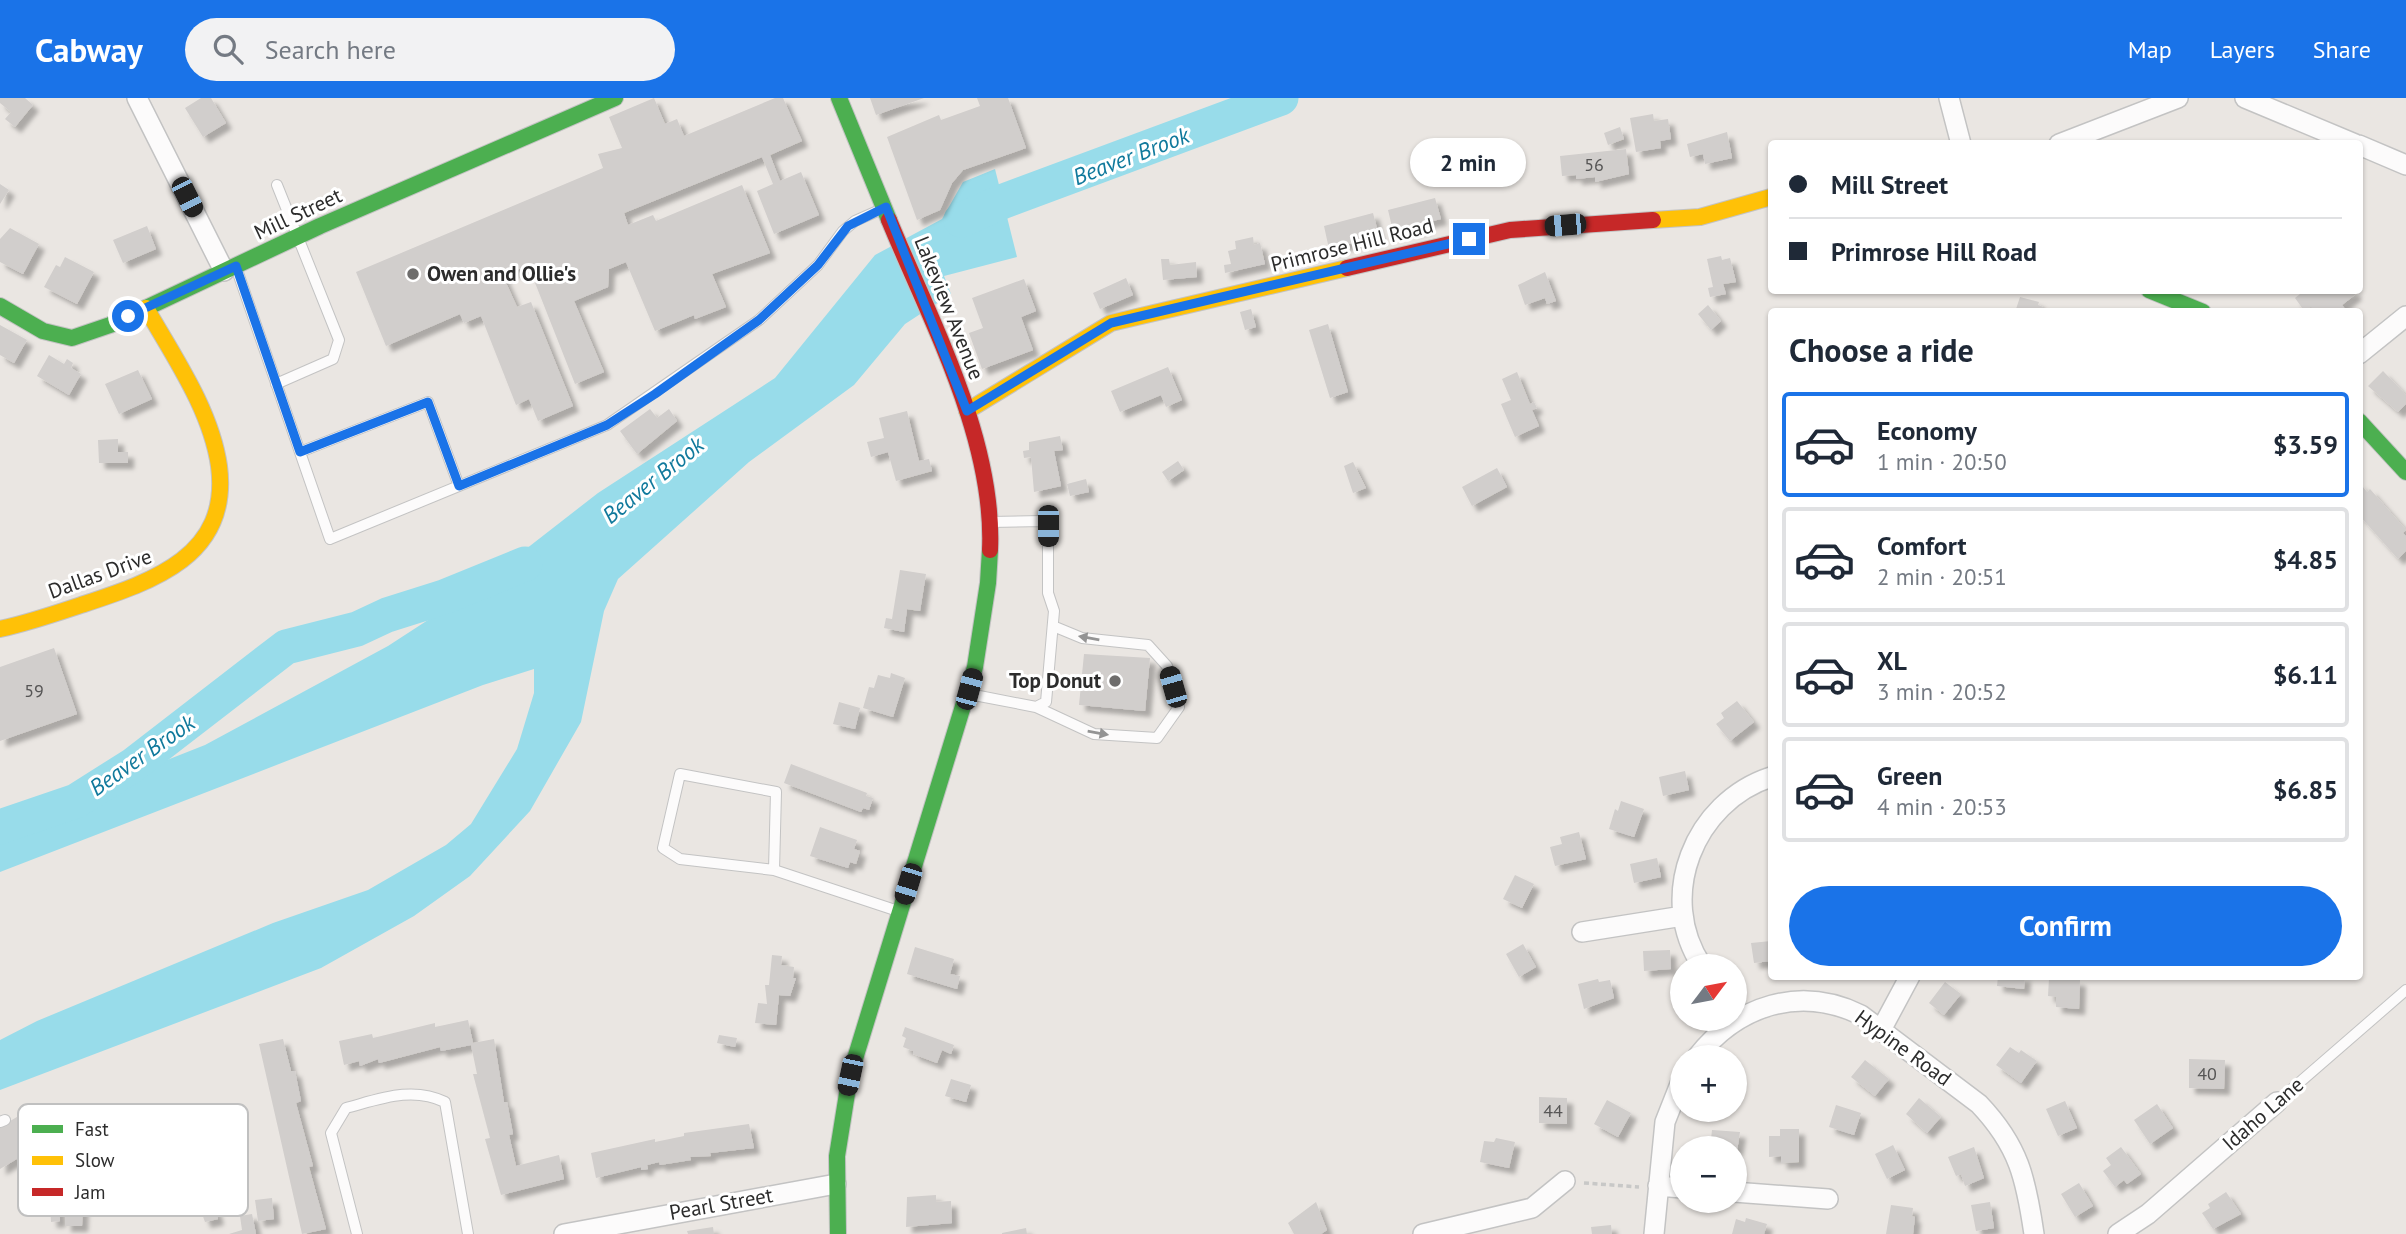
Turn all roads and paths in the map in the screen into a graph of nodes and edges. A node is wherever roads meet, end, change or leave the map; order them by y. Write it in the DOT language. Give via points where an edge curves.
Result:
graph roads {
  1 [pos="137,98"];
  2 [pos="615,98"];
  3 [pos="839,98"];
  4 [pos="1950,98"];
  5 [pos="2178,98"];
  6 [pos="2245,98"];
  7 [pos="1960,140"];
  8 [pos="2069,140"];
  9 [pos="2347,140"];
  10 [pos="2363,147"];
  11 [pos="2406,165"];
  12 [pos="277,185"];
  13 [pos="1768,198"];
  14 [pos="886,207"];
  15 [pos="299,236"];
  16 [pos="230,269"];
  17 [pos="2159,294"];
  18 [pos="0,306"];
  19 [pos="146,307"];
  20 [pos="2193,308"];
  21 [pos="2406,316"];
  22 [pos="2363,351"];
  23 [pos="276,384"];
  24 [pos="967,411"];
  25 [pos="2363,425"];
  26 [pos="300,452"];
  27 [pos="2406,472"];
  28 [pos="459,486"];
  29 [pos="989,522"];
  30 [pos="1053,625"];
  31 [pos="0,629"];
  32 [pos="968,694"];
  33 [pos="1036,707"];
  34 [pos="1768,780"];
  35 [pos="774,870"];
  36 [pos="900,911"];
  37 [pos="1683,916"];
  38 [pos="1582,932"];
  39 [pos="1695,954"];
  40 [pos="1908,980"];
  41 [pos="2406,990"];
  42 [pos="1747,1010"];
  43 [pos="1881,1030"];
  44 [pos="1719,1031"];
  45 [pos="1707,1045"];
  46 [pos="2277,1102"];
  47 [pos="1670,1109"];
  48 [pos="1565,1181"];
  49 [pos="836,1184"];
  50 [pos="1651,1187"];
  51 [pos="1670,1188"];
  52 [pos="1747,1193"];
  53 [pos="1828,1199"];
  54 [pos="1514,1224"];
  55 [pos="633,1227"];
  56 [pos="357,1234"];
  57 [pos="468,1234"];
  58 [pos="565,1234"];
  59 [pos="838,1234"];
  60 [pos="1423,1234"];
  61 [pos="1654,1234"];
  62 [pos="2034,1234"];
  63 [pos="2118,1234"];
  1 -- 16 [label="street"];
  2 -- 15 [label="street, Mill Street"];
  3 -- 14 [label="street, Lakeview Avenue"];
  4 -- 7 [label="street"];
  5 -- 8 [label="street"];
  6 -- 9 [label="street"];
  10 -- 11 [label="street"];
  12 -- 15 [label="lane"];
  13 -- 24 [label="street, Primrose Hill Road" via="1700,217 1510,230 1111,323"];
  14 -- 24 [label="street, Lakeview Avenue"];
  14 -- 28 [label="lane" via="848,226 818,265 759,320 655,394 607,425"];
  15 -- 16 [label="street, Mill Street"];
  15 -- 23 [label="lane" via="339,340 333,359"];
  16 -- 19 [label="street, Mill Street"];
  16 -- 23 [label="lane"];
  17 -- 20 [label="street"];
  18 -- 19 [label="street, Mill Street" via="43,331 72,338"];
  19 -- 31 [label="street, Dallas Drive" via="199,409 216,456 220,487 209,532 183,562 158,577"];
  21 -- 22 [label="street"];
  23 -- 26 [label="lane"];
  24 -- 29 [label="street, Lakeview Avenue"];
  25 -- 27 [label="street"];
  26 -- 28 [label="lane" via="428,402"];
  26 -- 28 [label="lane" via="330,538"];
  29 -- 30 [label="lane" via="1043,522 1048,526"];
  29 -- 32 [label="street, Lakeview Avenue" via="987,596"];
  30 -- 33 [label="lane" via="1046,702"];
  33 -- 30 [label="lane, one-way" via="1094,734 1157,738 1179,707 1167,666 1148,645 1082,638"];
  32 -- 33 [label="lane"];
  32 -- 36 [label="street, Lakeview Avenue"];
  34 -- 37 [label="street" via="1728,800 1703,828 1683,879"];
  35 -- 35 [label="lane" via="776,792 680,775 663,848 680,859"];
  35 -- 36 [label="lane"];
  36 -- 49 [label="street, Lakeview Avenue" via="850,1075 839,1132"];
  37 -- 38 [label="street"];
  37 -- 39 [label="street"];
  40 -- 43 [label="street"];
  41 -- 46 [label="lane, Idaho Lane"];
  42 -- 43 [label="street, Hypine Road" via="1784,1002 1821,1002 1843,1006"];
  43 -- 62 [label="street, Hypine Road" via="1979,1104 2007,1137 2025,1179"];
  44 -- 45 [label="street, Hypine Road"];
  46 -- 63 [label="street, Idaho Lane" via="2148,1214"];
  47 -- 50 [label="street"];
  48 -- 50 [label="path"];
  48 -- 54 [label="street"];
  49 -- 55 [label="street, Pearl Street"];
  49 -- 59 [label="street, Lakeview Avenue"];
  50 -- 51 [label="street"];
  50 -- 61 [label="street"];
  52 -- 53 [label="street"];
  54 -- 60 [label="street"];
  55 -- 58 [label="street, Pearl Street"];
  56 -- 57 [label="lane" via="331,1133 346,1108 426,1093 445,1102"];
}
